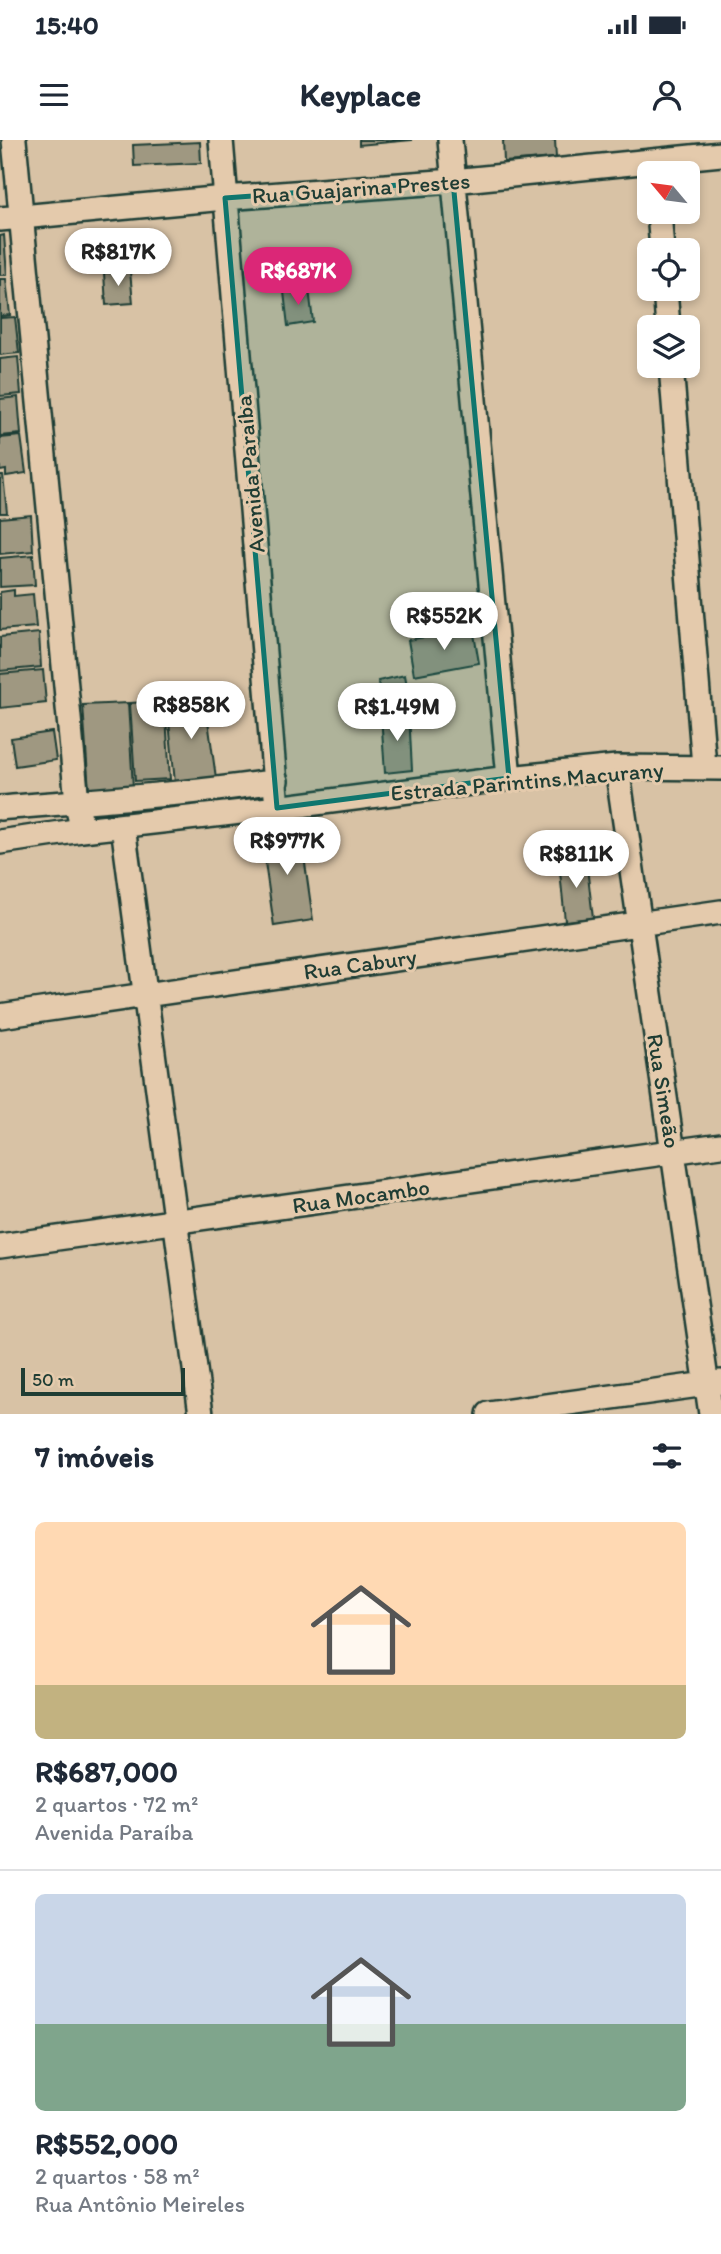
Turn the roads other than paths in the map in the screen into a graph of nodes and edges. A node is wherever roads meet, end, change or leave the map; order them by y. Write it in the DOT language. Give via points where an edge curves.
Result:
graph roads {
  1 [pos="14,140"];
  2 [pos="221,140"];
  3 [pos="450,140"];
  4 [pos="721,154"];
  5 [pos="654,158"];
  6 [pos="453,181"];
  7 [pos="225,198"];
  8 [pos="10,218"];
  9 [pos="672,378"];
  10 [pos="617,767"];
  11 [pos="713,767"];
  12 [pos="509,778"];
  13 [pos="276,781"];
  14 [pos="77,802"];
  15 [pos="0,808"];
  16 [pos="277,808"];
  17 [pos="123,826"];
  18 [pos="82,830"];
  19 [pos="0,842"];
  20 [pos="721,912"];
  21 [pos="639,925"];
  22 [pos="147,994"];
  23 [pos="0,1016"];
  24 [pos="721,1145"];
  25 [pos="673,1152"];
  26 [pos="176,1221"];
  27 [pos="0,1246"];
  28 [pos="714,1383"];
  29 [pos="201,1414"];
  30 [pos="488,1414"];
  31 [pos="711,1414"];
  1 -- 8 [label="street"];
  2 -- 7 [label="street, Avenida Paraíba"];
  3 -- 6 [label="street"];
  4 -- 5 [label="street, Rua Guajarina Prestes"];
  5 -- 6 [label="street, Rua Guajarina Prestes"];
  6 -- 7 [label="street, Rua Guajarina Prestes"];
  6 -- 12 [label="street"];
  7 -- 8 [label="street, Rua Guajarina Prestes"];
  7 -- 13 [label="street, Avenida Paraíba"];
  8 -- 14 [label="street"];
  9 -- 11 [label="street"];
  10 -- 11 [label="street, Estrada Parintins Macurany"];
  10 -- 12 [label="street, Estrada Parintins Macurany"];
  10 -- 21 [label="street, Rua Simeão"];
  12 -- 16 [label="street, Estrada Parintins Macurany"];
  13 -- 14 [label="street"];
  13 -- 16 [label="street, Avenida Paraíba"];
  14 -- 15 [label="street"];
  14 -- 18 [label="street"];
  16 -- 17 [label="street, Estrada Parintins Macurany"];
  17 -- 18 [label="street, Estrada Parintins Macurany"];
  17 -- 22 [label="street"];
  18 -- 19 [label="street, Estrada Parintins Macurany"];
  20 -- 21 [label="street, Rua Cabury"];
  21 -- 22 [label="street, Rua Cabury"];
  21 -- 25 [label="street, Rua Simeão"];
  22 -- 23 [label="street, Rua Cabury"];
  22 -- 26 [label="street"];
  24 -- 25 [label="street, Rua Mocambo"];
  25 -- 26 [label="street, Rua Mocambo"];
  25 -- 28 [label="street, Rua Simeão"];
  26 -- 27 [label="street, Rua Mocambo"];
  26 -- 29 [label="street"];
  28 -- 30 [label="street"];
  28 -- 31 [label="street, Rua Simeão"];
}
